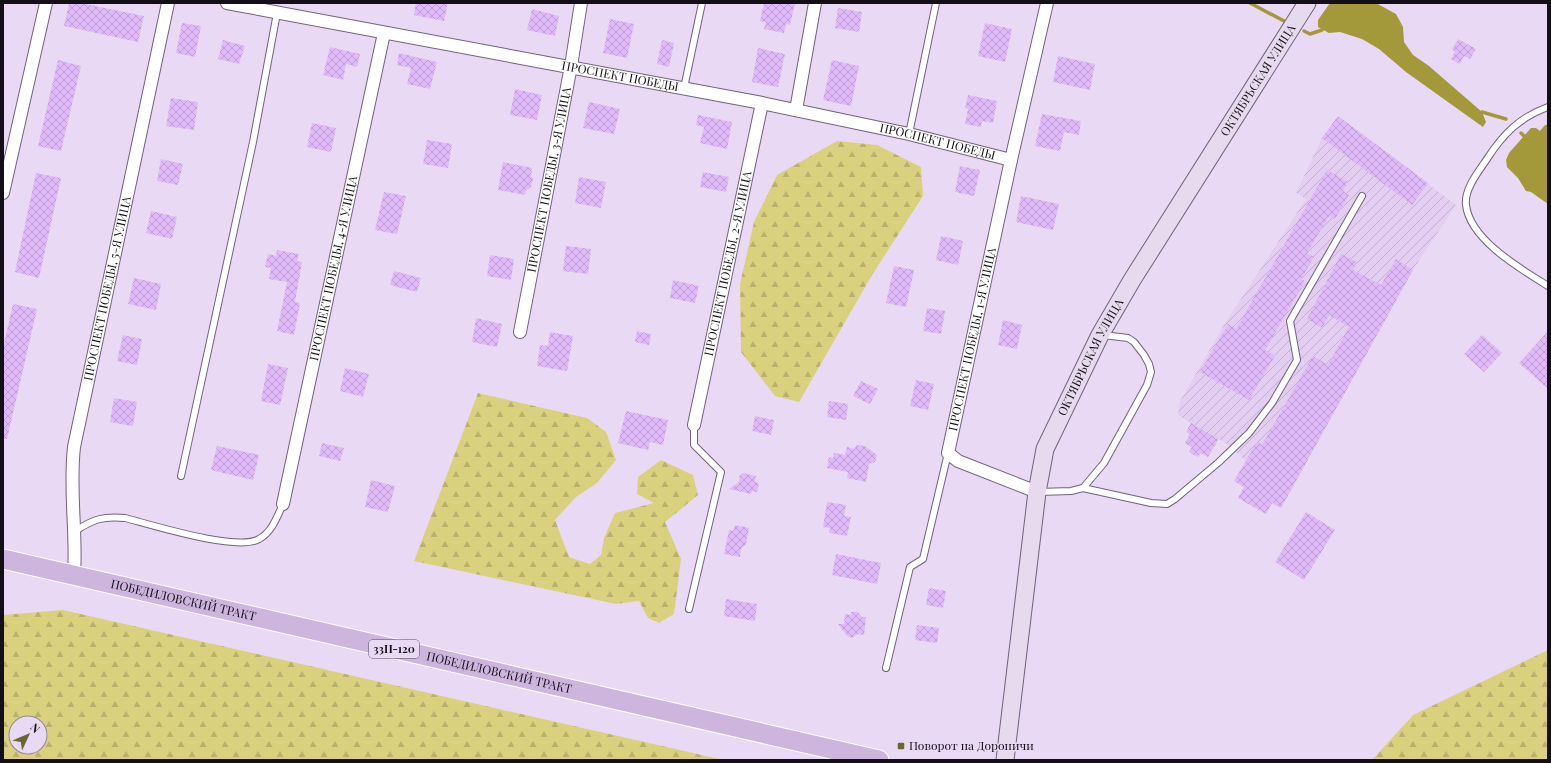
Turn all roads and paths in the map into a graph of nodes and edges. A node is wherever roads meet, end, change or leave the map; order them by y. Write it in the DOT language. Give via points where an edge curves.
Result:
graph roads {
  1 [pos="46,3"];
  2 [pos="168,3"];
  3 [pos="227,3"];
  4 [pos="581,3"];
  5 [pos="702,3"];
  6 [pos="815,3"];
  7 [pos="936,3"];
  8 [pos="1047,3"];
  9 [pos="1307,3"];
  10 [pos="277,13"];
  11 [pos="384,33"];
  12 [pos="571,66"];
  13 [pos="684,88"];
  14 [pos="762,103"];
  15 [pos="1548,107"];
  16 [pos="796,110"];
  17 [pos="909,134"];
  18 [pos="1011,160"];
  19 [pos="3,193"];
  20 [pos="1362,196"];
  21 [pos="1548,286"];
  22 [pos="520,332"];
  23 [pos="1100,335"];
  24 [pos="694,425"];
  25 [pos="948,453"];
  26 [pos="181,476"];
  27 [pos="1083,488"];
  28 [pos="1037,492"];
  29 [pos="282,504"];
  30 [pos="75,531"];
  31 [pos="3,560"];
  32 [pos="74,576"];
  33 [pos="689,609"];
  34 [pos="886,668"];
  35 [pos="879,760"];
  36 [pos="1004,760"];
  1 -- 19 [label="street"];
  2 -- 30 [label="street, ПРОСПЕКТ ПОБЕДЫ, 5-Я УЛИЦА" via="74,447 72,466"];
  3 -- 10 [label="street, ПРОСПЕКТ ПОБЕДЫ"];
  4 -- 12 [label="street, ПРОСПЕКТ ПОБЕДЫ, 3-Я УЛИЦА"];
  5 -- 13 [label="lane"];
  6 -- 16 [label="street"];
  7 -- 17 [label="lane"];
  8 -- 18 [label="street, ПРОСПЕКТ ПОБЕДЫ, 1-Я УЛИЦА"];
  9 -- 23 [label="street, ОКТЯБРЬСКАЯ УЛИЦА"];
  10 -- 11 [label="street, ПРОСПЕКТ ПОБЕДЫ"];
  10 -- 26 [label="lane" via="253,142"];
  11 -- 12 [label="street, ПРОСПЕКТ ПОБЕДЫ"];
  11 -- 29 [label="street, ПРОСПЕКТ ПОБЕДЫ, 4-Я УЛИЦА"];
  12 -- 13 [label="street, ПРОСПЕКТ ПОБЕДЫ"];
  12 -- 22 [label="street, ПРОСПЕКТ ПОБЕДЫ, 3-Я УЛИЦА"];
  13 -- 14 [label="street, ПРОСПЕКТ ПОБЕДЫ"];
  14 -- 16 [label="street, ПРОСПЕКТ ПОБЕДЫ"];
  14 -- 24 [label="street, ПРОСПЕКТ ПОБЕДЫ, 2-Я УЛИЦА"];
  15 -- 21 [label="lane" via="1519,121 1496,146 1474,179 1466,205 1472,223 1499,254"];
  16 -- 17 [label="street, ПРОСПЕКТ ПОБЕДЫ"];
  17 -- 18 [label="street, ПРОСПЕКТ ПОБЕДЫ"];
  18 -- 25 [label="street, ПРОСПЕКТ ПОБЕДЫ, 1-Я УЛИЦА"];
  20 -- 27 [label="lane" via="1290,321 1297,360 1272,403 1249,433 1219,462 1167,504 1151,503"];
  23 -- 27 [label="lane" via="1119,336 1134,342 1144,355 1150,372 1147,385 1104,463"];
  23 -- 28 [label="street, ОКТЯБРЬСКАЯ УЛИЦА" via="1045,449"];
  24 -- 33 [label="lane" via="694,444 721,472"];
  25 -- 28 [label="street" via="958,461"];
  25 -- 34 [label="lane, ПРОСПЕКТ ПОБЕДЫ, 1-Я УЛИЦА" via="923,559 910,567"];
  27 -- 28 [label="lane"];
  28 -- 36 [label="street, ОКТЯБРЬСКАЯ УЛИЦА"];
  29 -- 30 [label="lane" via="266,534 246,544 225,542 125,518 98,519"];
  30 -- 32 [label="street, ПРОСПЕКТ ПОБЕДЫ, 5-Я УЛИЦА"];
  31 -- 32 [label="main road, ПОБЕДИЛОВСКИЙ ТРАКТ / 33Н-120"];
  32 -- 35 [label="main road, ПОБЕДИЛОВСКИЙ ТРАКТ / 33Н-120"];
}
